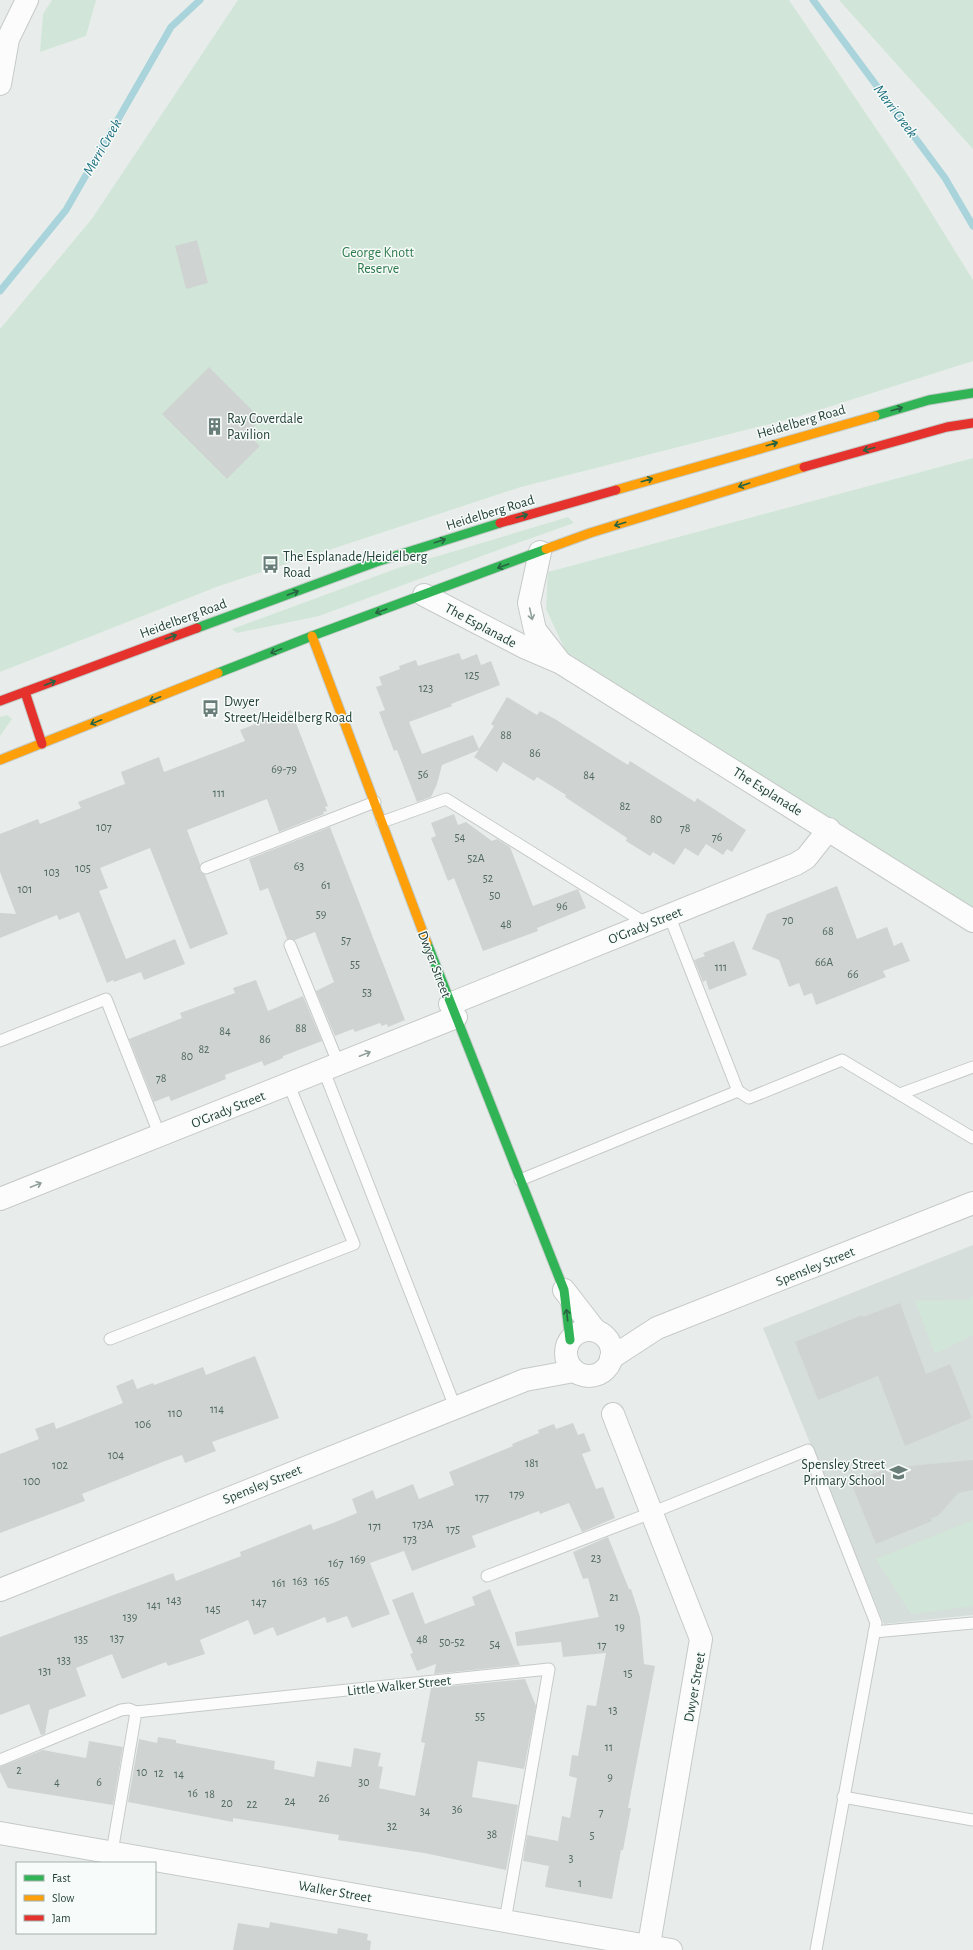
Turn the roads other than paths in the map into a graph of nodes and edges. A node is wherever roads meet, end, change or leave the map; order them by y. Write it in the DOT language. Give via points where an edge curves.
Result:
graph roads {
  1 [pos="27,0"];
  2 [pos="0,84"];
  3 [pos="973,393"];
  4 [pos="973,422"];
  5 [pos="540,552"];
  6 [pos="424,595"];
  7 [pos="312,636"];
  8 [pos="561,663"];
  9 [pos="25,692"];
  10 [pos="0,702"];
  11 [pos="42,744"];
  12 [pos="0,760"];
  13 [pos="375,802"];
  14 [pos="382,822"];
  15 [pos="829,829"];
  16 [pos="206,868"];
  17 [pos="670,915"];
  18 [pos="973,921"];
  19 [pos="647,924"];
  20 [pos="290,945"];
  21 [pos="453,1010"];
  22 [pos="0,1041"];
  23 [pos="973,1067"];
  24 [pos="331,1068"];
  25 [pos="289,1085"];
  26 [pos="738,1091"];
  27 [pos="900,1094"];
  28 [pos="160,1136"];
  29 [pos="973,1138"];
  30 [pos="520,1180"];
  31 [pos="0,1199"];
  32 [pos="973,1203"];
  33 [pos="564,1290"];
  34 [pos="657,1328"];
  35 [pos="600,1333"];
  36 [pos="110,1339"];
  37 [pos="570,1354"];
  38 [pos="611,1358"];
  39 [pos="455,1407"];
  40 [pos="614,1414"];
  41 [pos="651,1513"];
  42 [pos="487,1576"];
  43 [pos="0,1590"];
  44 [pos="973,1623"];
  45 [pos="874,1632"];
  46 [pos="136,1712"];
  47 [pos="0,1760"];
  48 [pos="843,1798"];
  49 [pos="973,1820"];
  50 [pos="0,1833"];
  51 [pos="112,1852"];
  52 [pos="505,1921"];
  53 [pos="648,1948"];
  54 [pos="671,1950"];
  55 [pos="816,1950"];
  1 -- 2 [label="street" via="8,39"];
  9 -- 3 [label="main road, Heidelberg Road, one-way" via="376,562 485,527 929,400"];
  4 -- 5 [label="main road, one-way" via="770,476 590,533"];
  5 -- 6 [label="main road, one-way"];
  5 -- 8 [label="street, The Esplanade, one-way" via="529,603 535,630"];
  6 -- 7 [label="main road, one-way"];
  6 -- 8 [label="street, The Esplanade" via="526,648"];
  7 -- 11 [label="main road, one-way"];
  7 -- 13 [label="main road, Dwyer Street"];
  8 -- 15 [label="street, The Esplanade"];
  9 -- 10 [label="main road, Heidelberg Road"];
  9 -- 11 [label="main road"];
  11 -- 12 [label="main road"];
  13 -- 14 [label="main road, Dwyer Street"];
  13 -- 16 [label="lane"];
  14 -- 19 [label="lane" via="446,799"];
  14 -- 21 [label="main road, Dwyer Street"];
  15 -- 17 [label="street, O'Grady Street" via="806,858 796,864"];
  15 -- 18 [label="street, The Esplanade"];
  17 -- 19 [label="street, O'Grady Street"];
  17 -- 26 [label="lane"];
  19 -- 21 [label="street, O'Grady Street"];
  20 -- 24 [label="lane"];
  24 -- 21 [label="street, O'Grady Street, one-way"];
  21 -- 30 [label="main road, Dwyer Street"];
  22 -- 28 [label="lane" via="106,999"];
  23 -- 27 [label="lane"];
  24 -- 25 [label="street, O'Grady Street"];
  24 -- 39 [label="lane"];
  25 -- 28 [label="street, O'Grady Street"];
  25 -- 36 [label="lane" via="354,1244"];
  26 -- 27 [label="lane" via="749,1098 842,1060"];
  26 -- 30 [label="lane"];
  27 -- 29 [label="lane"];
  31 -- 28 [label="street, O'Grady Street, one-way"];
  30 -- 33 [label="main road, Dwyer Street"];
  32 -- 34 [label="street, Spensley Street"];
  33 -- 35 [label="street, Dwyer Street"];
  37 -- 33 [label="main road, Dwyer Street, one-way"];
  34 -- 35 [label="street, Spensley Street"];
  34 -- 38 [label="street, Spensley Street"];
  35 -- 37 [label="street" via="583,1330"];
  35 -- 38 [label="street" via="610,1342"];
  37 -- 38 [label="street" via="580,1374 596,1375 603,1371"];
  37 -- 39 [label="street, Spensley Street" via="525,1380"];
  39 -- 43 [label="street, Spensley Street"];
  40 -- 41 [label="street, Dwyer Street"];
  41 -- 42 [label="lane"];
  41 -- 45 [label="lane" via="808,1450 876,1623"];
  41 -- 53 [label="street, Dwyer Street" via="701,1640"];
  44 -- 45 [label="lane"];
  45 -- 48 [label="lane"];
  46 -- 47 [label="lane" via="129,1709 121,1710"];
  46 -- 51 [label="lane"];
  46 -- 52 [label="lane, Little Walker Street" via="549,1669"];
  48 -- 49 [label="lane"];
  48 -- 55 [label="lane"];
  50 -- 51 [label="street, Walker Street"];
  51 -- 52 [label="street, Walker Street"];
  52 -- 53 [label="street, Walker Street"];
  53 -- 54 [label="street, Walker Street"];
}
